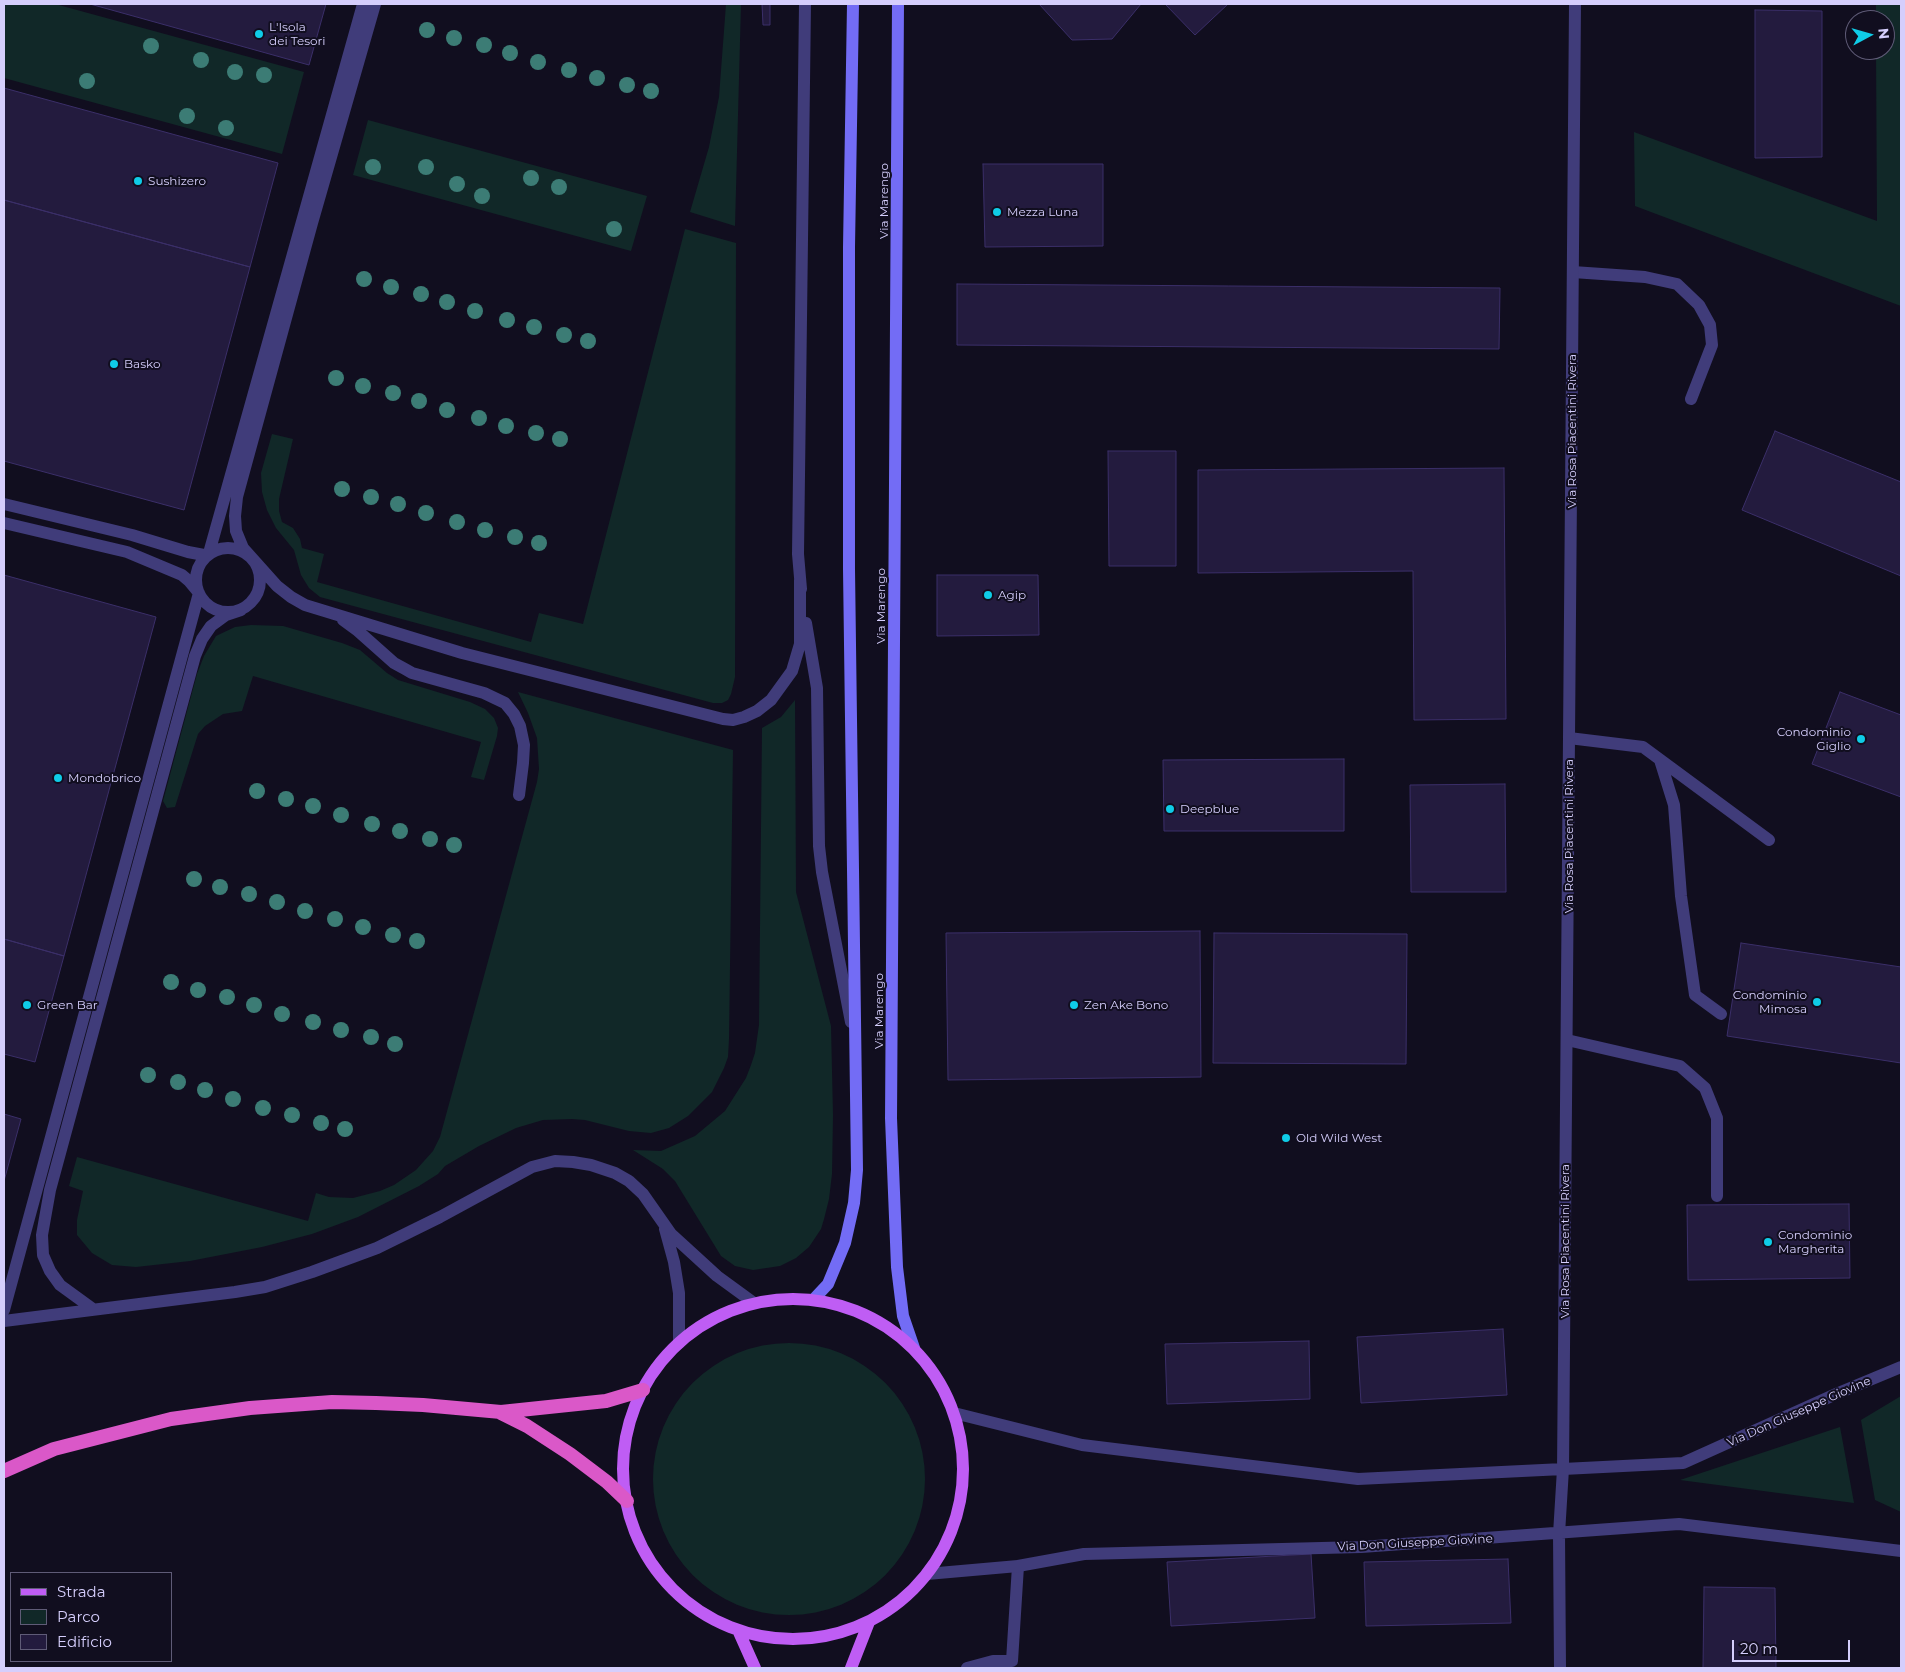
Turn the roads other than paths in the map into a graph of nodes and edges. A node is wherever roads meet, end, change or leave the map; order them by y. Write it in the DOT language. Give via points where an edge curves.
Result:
graph roads {
  1 [pos="363,4"];
  2 [pos="375,4"];
  3 [pos="805,4"];
  4 [pos="853,4"];
  5 [pos="898,4"];
  6 [pos="1575,4"];
  7 [pos="354,57"];
  8 [pos="1573,272"];
  9 [pos="1692,399"];
  10 [pos="252,421"];
  11 [pos="4,504"];
  12 [pos="4,523"];
  13 [pos="209,553"];
  14 [pos="250,556"];
  15 [pos="800,580"];
  16 [pos="199,593"];
  17 [pos="305,605"];
  18 [pos="241,610"];
  19 [pos="1569,738"];
  20 [pos="1660,760"];
  21 [pos="519,795"];
  22 [pos="140,808"];
  23 [pos="153,812"];
  24 [pos="142,824"];
  25 [pos="1770,840"];
  26 [pos="114,906"];
  27 [pos="126,909"];
  28 [pos="116,922"];
  29 [pos="1721,1014"];
  30 [pos="1567,1040"];
  31 [pos="856,1049"];
  32 [pos="65,1109"];
  33 [pos="1716,1196"];
  34 [pos="662,1222"];
  35 [pos="813,1300"];
  36 [pos="754,1303"];
  37 [pos="92,1309"];
  38 [pos="4,1310"];
  39 [pos="4,1321"];
  40 [pos="679,1343"];
  41 [pos="914,1348"];
  42 [pos="1901,1367"];
  43 [pos="643,1390"];
  44 [pos="501,1412"];
  45 [pos="954,1414"];
  46 [pos="4,1470"];
  47 [pos="1563,1470"];
  48 [pos="627,1501"];
  49 [pos="1559,1534"];
  50 [pos="1901,1551"];
  51 [pos="1018,1566"];
  52 [pos="927,1574"];
  53 [pos="869,1622"];
  54 [pos="738,1630"];
  55 [pos="755,1668"];
  56 [pos="851,1668"];
  57 [pos="968,1668"];
  58 [pos="1560,1668"];
  1 -- 7 [label="street"];
  2 -- 7 [label="street"];
  3 -- 15 [label="street"];
  4 -- 31 [label="main road" via="849,569"];
  5 -- 41 [label="main road, Via Marengo" via="891,1118 901,1305 905,1327"];
  6 -- 8 [label="street, Via Rosa Piacentini Rivera"];
  7 -- 10 [label="street"];
  8 -- 9 [label="street" via="1645,277 1677,284 1699,305 1710,325 1712,345"];
  8 -- 19 [label="street, Via Rosa Piacentini Rivera"];
  10 -- 13 [label="street"];
  10 -- 14 [label="street" via="235,516 240,541"];
  11 -- 13 [label="street" via="188,552"];
  12 -- 16 [label="street" via="127,552 182,575"];
  13 -- 14 [label="street" via="230,547"];
  13 -- 16 [label="street" via="196,572"];
  14 -- 17 [label="street" via="276,586"];
  14 -- 18 [label="street" via="261,576 260,587 256,597"];
  15 -- 17 [label="street" via="800,638 792,671 771,700 757,711 733,720 462,653"];
  15 -- 31 [label="street" via="817,688 822,872"];
  16 -- 18 [label="street" via="204,602 221,612"];
  16 -- 22 [label="street"];
  17 -- 21 [label="street" via="336,616 394,663 412,673 484,693 505,703 520,726 524,745"];
  18 -- 23 [label="street" via="219,619 202,638"];
  19 -- 20 [label="street" via="1643,747"];
  19 -- 30 [label="street, Via Rosa Piacentini Rivera"];
  20 -- 25 [label="street"];
  20 -- 29 [label="street" via="1674,805 1681,896 1695,995"];
  22 -- 23 [label="street"];
  22 -- 24 [label="street"];
  23 -- 24 [label="street"];
  24 -- 26 [label="street"];
  24 -- 27 [label="street"];
  26 -- 27 [label="street"];
  26 -- 28 [label="street"];
  27 -- 28 [label="street"];
  28 -- 32 [label="street"];
  30 -- 33 [label="street" via="1680,1066 1705,1088 1717,1118"];
  30 -- 47 [label="street, Via Rosa Piacentini Rivera"];
  31 -- 35 [label="main road" via="857,1170 850,1224 842,1254 831,1277"];
  32 -- 37 [label="street" via="44,1218 43,1256 60,1285"];
  32 -- 38 [label="street"];
  34 -- 36 [label="street" via="716,1276"];
  34 -- 37 [label="street" via="643,1194 622,1177 581,1163 544,1162 377,1248 312,1272 265,1287"];
  34 -- 40 [label="street" via="680,1293"];
  35 -- 36 [label="main road" via="781,1299"];
  35 -- 41 [label="main road" via="840,1305 869,1316"];
  36 -- 40 [label="main road" via="712,1319"];
  37 -- 39 [label="street"];
  40 -- 43 [label="main road" via="660,1363"];
  41 -- 45 [label="main road" via="939,1380"];
  42 -- 47 [label="street, Via Don Giuseppe Giovine" via="1683,1463"];
  43 -- 44 [label="highway" via="606,1401"];
  43 -- 48 [label="main road" via="626,1436 624,1477"];
  44 -- 46 [label="highway" via="332,1402 250,1408 162,1422 54,1449"];
  44 -- 48 [label="highway" via="570,1454"];
  45 -- 47 [label="street, Via Don Giuseppe Giovine" via="1082,1444 1358,1479"];
  45 -- 52 [label="main road" via="962,1444 963,1486 954,1526 943,1552"];
  47 -- 49 [label="street, Via Rosa Piacentini Rivera"];
  48 -- 54 [label="main road" via="638,1539 662,1578 682,1599 705,1615"];
  49 -- 50 [label="street, Via Don Giuseppe Giovine" via="1679,1524"];
  49 -- 51 [label="street, Via Don Giuseppe Giovine" via="1361,1548 1084,1554"];
  49 -- 58 [label="street, Via Rosa Piacentini Rivera"];
  51 -- 52 [label="street, Via Don Giuseppe Giovine"];
  51 -- 57 [label="street" via="1012,1661 993,1661"];
  52 -- 53 [label="main road" via="899,1603"];
  53 -- 54 [label="main road" via="834,1635 808,1639 783,1640"];
  53 -- 56 [label="main road"];
  54 -- 55 [label="main road"];
}
